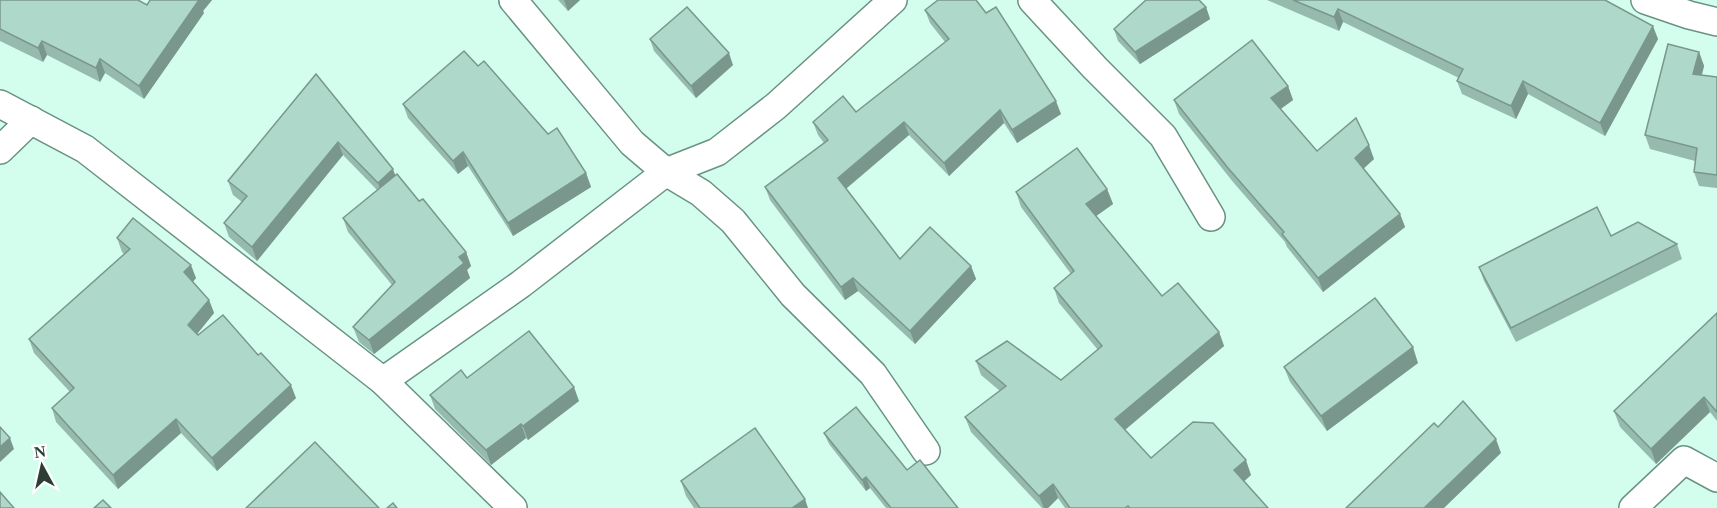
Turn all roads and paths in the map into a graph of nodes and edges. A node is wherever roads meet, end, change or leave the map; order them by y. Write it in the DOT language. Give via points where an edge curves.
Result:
graph roads {
  1 [pos="513,0"];
  2 [pos="893,0"];
  3 [pos="1032,0"];
  4 [pos="1645,0"];
  5 [pos="1717,22"];
  6 [pos="0,104"];
  7 [pos="31,120"];
  8 [pos="0,150"];
  9 [pos="666,172"];
  10 [pos="1211,217"];
  11 [pos="383,381"];
  12 [pos="926,451"];
  13 [pos="1717,478"];
  14 [pos="513,508"];
  15 [pos="1633,508"];
  1 -- 9 [label="street" via="632,143"];
  2 -- 9 [label="street" via="776,106 717,152"];
  3 -- 10 [label="street" via="1163,136"];
  4 -- 5 [label="street"];
  6 -- 7 [label="street"];
  7 -- 8 [label="street"];
  7 -- 11 [label="street" via="85,149"];
  9 -- 11 [label="street" via="521,284"];
  9 -- 12 [label="street" via="701,193 733,221 793,295 873,374"];
  11 -- 14 [label="street"];
  13 -- 15 [label="street" via="1684,460"];
}
